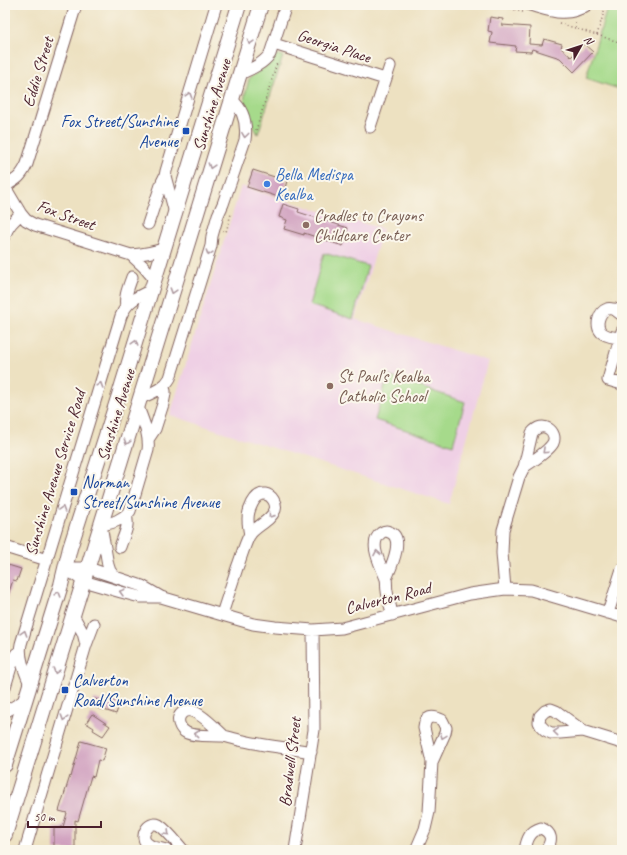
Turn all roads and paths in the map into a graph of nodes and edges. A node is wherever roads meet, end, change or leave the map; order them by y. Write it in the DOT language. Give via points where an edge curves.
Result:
graph roads {
  1 [pos="76,5"];
  2 [pos="216,5"];
  3 [pos="239,5"];
  4 [pos="261,5"];
  5 [pos="286,5"];
  6 [pos="530,5"];
  7 [pos="587,5"];
  8 [pos="606,5"];
  9 [pos="622,43"];
  10 [pos="277,45"];
  11 [pos="390,66"];
  12 [pos="240,74"];
  13 [pos="385,79"];
  14 [pos="211,99"];
  15 [pos="232,100"];
  16 [pos="370,127"];
  17 [pos="255,135"];
  18 [pos="165,176"];
  19 [pos="5,187"];
  20 [pos="232,210"];
  21 [pos="175,213"];
  22 [pos="21,214"];
  23 [pos="148,224"];
  24 [pos="226,232"];
  25 [pos="5,235"];
  26 [pos="165,248"];
  27 [pos="131,255"];
  28 [pos="132,277"];
  29 [pos="153,285"];
  30 [pos="126,306"];
  31 [pos="622,315"];
  32 [pos="621,335"];
  33 [pos="622,384"];
  34 [pos="163,386"];
  35 [pos="139,403"];
  36 [pos="148,438"];
  37 [pos="524,467"];
  38 [pos="126,516"];
  39 [pos="101,525"];
  40 [pos="250,535"];
  41 [pos="5,547"];
  42 [pos="120,547"];
  43 [pos="47,560"];
  44 [pos="65,568"];
  45 [pos="622,569"];
  46 [pos="86,574"];
  47 [pos="114,576"];
  48 [pos="386,579"];
  49 [pos="505,589"];
  50 [pos="161,597"];
  51 [pos="608,613"];
  52 [pos="222,614"];
  53 [pos="73,615"];
  54 [pos="392,615"];
  55 [pos="622,618"];
  56 [pos="94,624"];
  57 [pos="312,630"];
  58 [pos="86,645"];
  59 [pos="20,651"];
  60 [pos="30,684"];
  61 [pos="5,687"];
  62 [pos="25,700"];
  63 [pos="5,712"];
  64 [pos="583,731"];
  65 [pos="224,736"];
  66 [pos="622,743"];
  67 [pos="311,752"];
  68 [pos="432,762"];
  69 [pos="5,765"];
  70 [pos="5,835"];
  71 [pos="25,850"];
  72 [pos="166,850"];
  73 [pos="184,850"];
  74 [pos="295,850"];
  75 [pos="416,850"];
  76 [pos="525,850"];
  77 [pos="546,850"];
  1 -- 19 [label="street, Eddie Street" via="27,164 23,173"];
  18 -- 2 [label="street, one-way"];
  3 -- 14 [label="main road, Sunshine Avenue"];
  4 -- 12 [label="main road, Sunshine Avenue, one-way"];
  5 -- 10 [label="street"];
  6 -- 7 [label="street" via="560,13 576,11"];
  8 -- 9 [label="path" via="597,35"];
  10 -- 12 [label="street" via="267,58"];
  10 -- 13 [label="street, Georgia Place"];
  10 -- 17 [label="path" via="280,54"];
  11 -- 13 [label="street, Georgia Place"];
  12 -- 15 [label="main road, Sunshine Avenue"];
  13 -- 16 [label="street, Georgia Place"];
  14 -- 15 [label="main road"];
  14 -- 21 [label="main road, Sunshine Avenue"];
  15 -- 34 [label="street, one-way" via="243,115 246,133 218,215 211,246 170,378"];
  15 -- 35 [label="main road, Sunshine Avenue, one-way"];
  18 -- 21 [label="street"];
  18 -- 23 [label="street"];
  19 -- 22 [label="street, Fox Street"];
  20 -- 24 [label="path"];
  21 -- 26 [label="main road, Sunshine Avenue"];
  22 -- 25 [label="street" via="8,227"];
  22 -- 27 [label="street, Fox Street" via="35,225"];
  26 -- 27 [label="street, Fox Street" via="153,253"];
  26 -- 29 [label="main road, Sunshine Avenue"];
  27 -- 29 [label="street, Fox Street" via="144,267"];
  28 -- 30 [label="street, Sunshine Avenue Service Road" via="126,295"];
  29 -- 30 [label="street"];
  44 -- 29 [label="main road, Sunshine Avenue, one-way"];
  43 -- 30 [label="street, Sunshine Avenue Service Road, one-way"];
  31 -- 32 [label="street" via="614,309 606,309 598,318 600,331 608,337"];
  32 -- 33 [label="street" via="608,380"];
  34 -- 35 [label="street"];
  34 -- 36 [label="street" via="165,398 155,429"];
  35 -- 36 [label="street"];
  35 -- 39 [label="main road, Sunshine Avenue, one-way"];
  36 -- 38 [label="street" via="148,450 130,511"];
  37 -- 49 [label="street" via="503,530"];
  38 -- 39 [label="street"];
  38 -- 42 [label="street" via="128,520"];
  39 -- 46 [label="main road, Sunshine Avenue"];
  39 -- 47 [label="street" via="108,565"];
  40 -- 52 [label="street"];
  41 -- 43 [label="street"];
  59 -- 43 [label="street, Sunshine Avenue Service Road, one-way"];
  44 -- 46 [label="street, Calverton Road"];
  60 -- 44 [label="main road, Sunshine Avenue, one-way"];
  45 -- 51 [label="street"];
  46 -- 47 [label="street, Calverton Road"];
  50 -- 46 [label="street, Calverton Road, one-way" via="140,597 121,592"];
  46 -- 53 [label="main road, Sunshine Avenue"];
  47 -- 50 [label="street, Calverton Road" via="142,586"];
  48 -- 54 [label="street"];
  49 -- 51 [label="street, Calverton Road" via="531,590"];
  49 -- 54 [label="street, Calverton Road" via="470,594"];
  50 -- 52 [label="street, Calverton Road"];
  51 -- 55 [label="street, Calverton Road"];
  52 -- 57 [label="street, Calverton Road" via="275,628"];
  53 -- 58 [label="street"];
  53 -- 70 [label="main road, Sunshine Avenue, one-way"];
  54 -- 57 [label="street, Calverton Road" via="342,628"];
  56 -- 58 [label="street"];
  57 -- 67 [label="street, Bradwell Street" via="314,730"];
  58 -- 71 [label="street, one-way"];
  59 -- 60 [label="street, Sunshine Avenue Service Road"];
  59 -- 61 [label="street, Sunshine Avenue Service Road" via="14,657"];
  60 -- 62 [label="main road, Sunshine Avenue"];
  62 -- 63 [label="street"];
  62 -- 69 [label="main road, Sunshine Avenue"];
  64 -- 66 [label="street"];
  65 -- 67 [label="street"];
  67 -- 74 [label="street, Bradwell Street"];
  68 -- 75 [label="street" via="429,812"];
  72 -- 73 [label="street, one-way" via="146,843 144,834 148,827 157,824"];
  76 -- 77 [label="street" via="530,834 541,828 550,836 551,841"];
}
